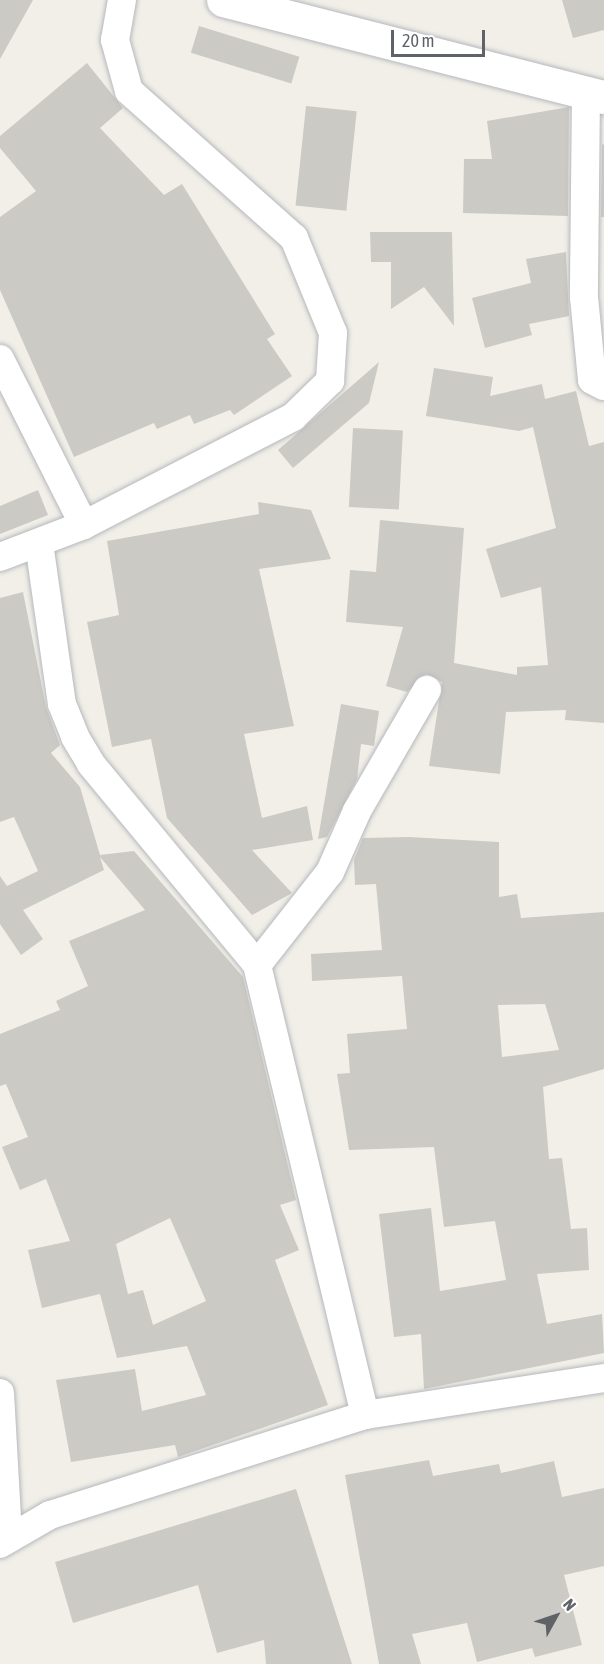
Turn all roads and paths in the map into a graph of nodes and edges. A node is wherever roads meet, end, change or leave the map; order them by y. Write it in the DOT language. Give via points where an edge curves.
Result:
graph roads {
  1 [pos="122,0"];
  2 [pos="223,0"];
  3 [pos="595,95"];
  4 [pos="0,359"];
  5 [pos="604,386"];
  6 [pos="84,525"];
  7 [pos="39,543"];
  8 [pos="0,557"];
  9 [pos="427,690"];
  10 [pos="257,965"];
  11 [pos="604,1378"];
  12 [pos="0,1393"];
  13 [pos="365,1415"];
  14 [pos="4,1540"];
  1 -- 6 [label="street" via="115,40 129,91 294,238 333,333 330,381 293,417"];
  2 -- 3 [label="main road"];
  3 -- 5 [label="street" via="584,297 592,380"];
  4 -- 6 [label="street"];
  6 -- 7 [label="street"];
  7 -- 8 [label="street"];
  7 -- 10 [label="street" via="62,704 75,737 91,764"];
  9 -- 10 [label="street" via="357,811 330,872"];
  10 -- 13 [label="street"];
  11 -- 13 [label="street"];
  12 -- 14 [label="street"];
  13 -- 14 [label="street" via="50,1515"];
}
